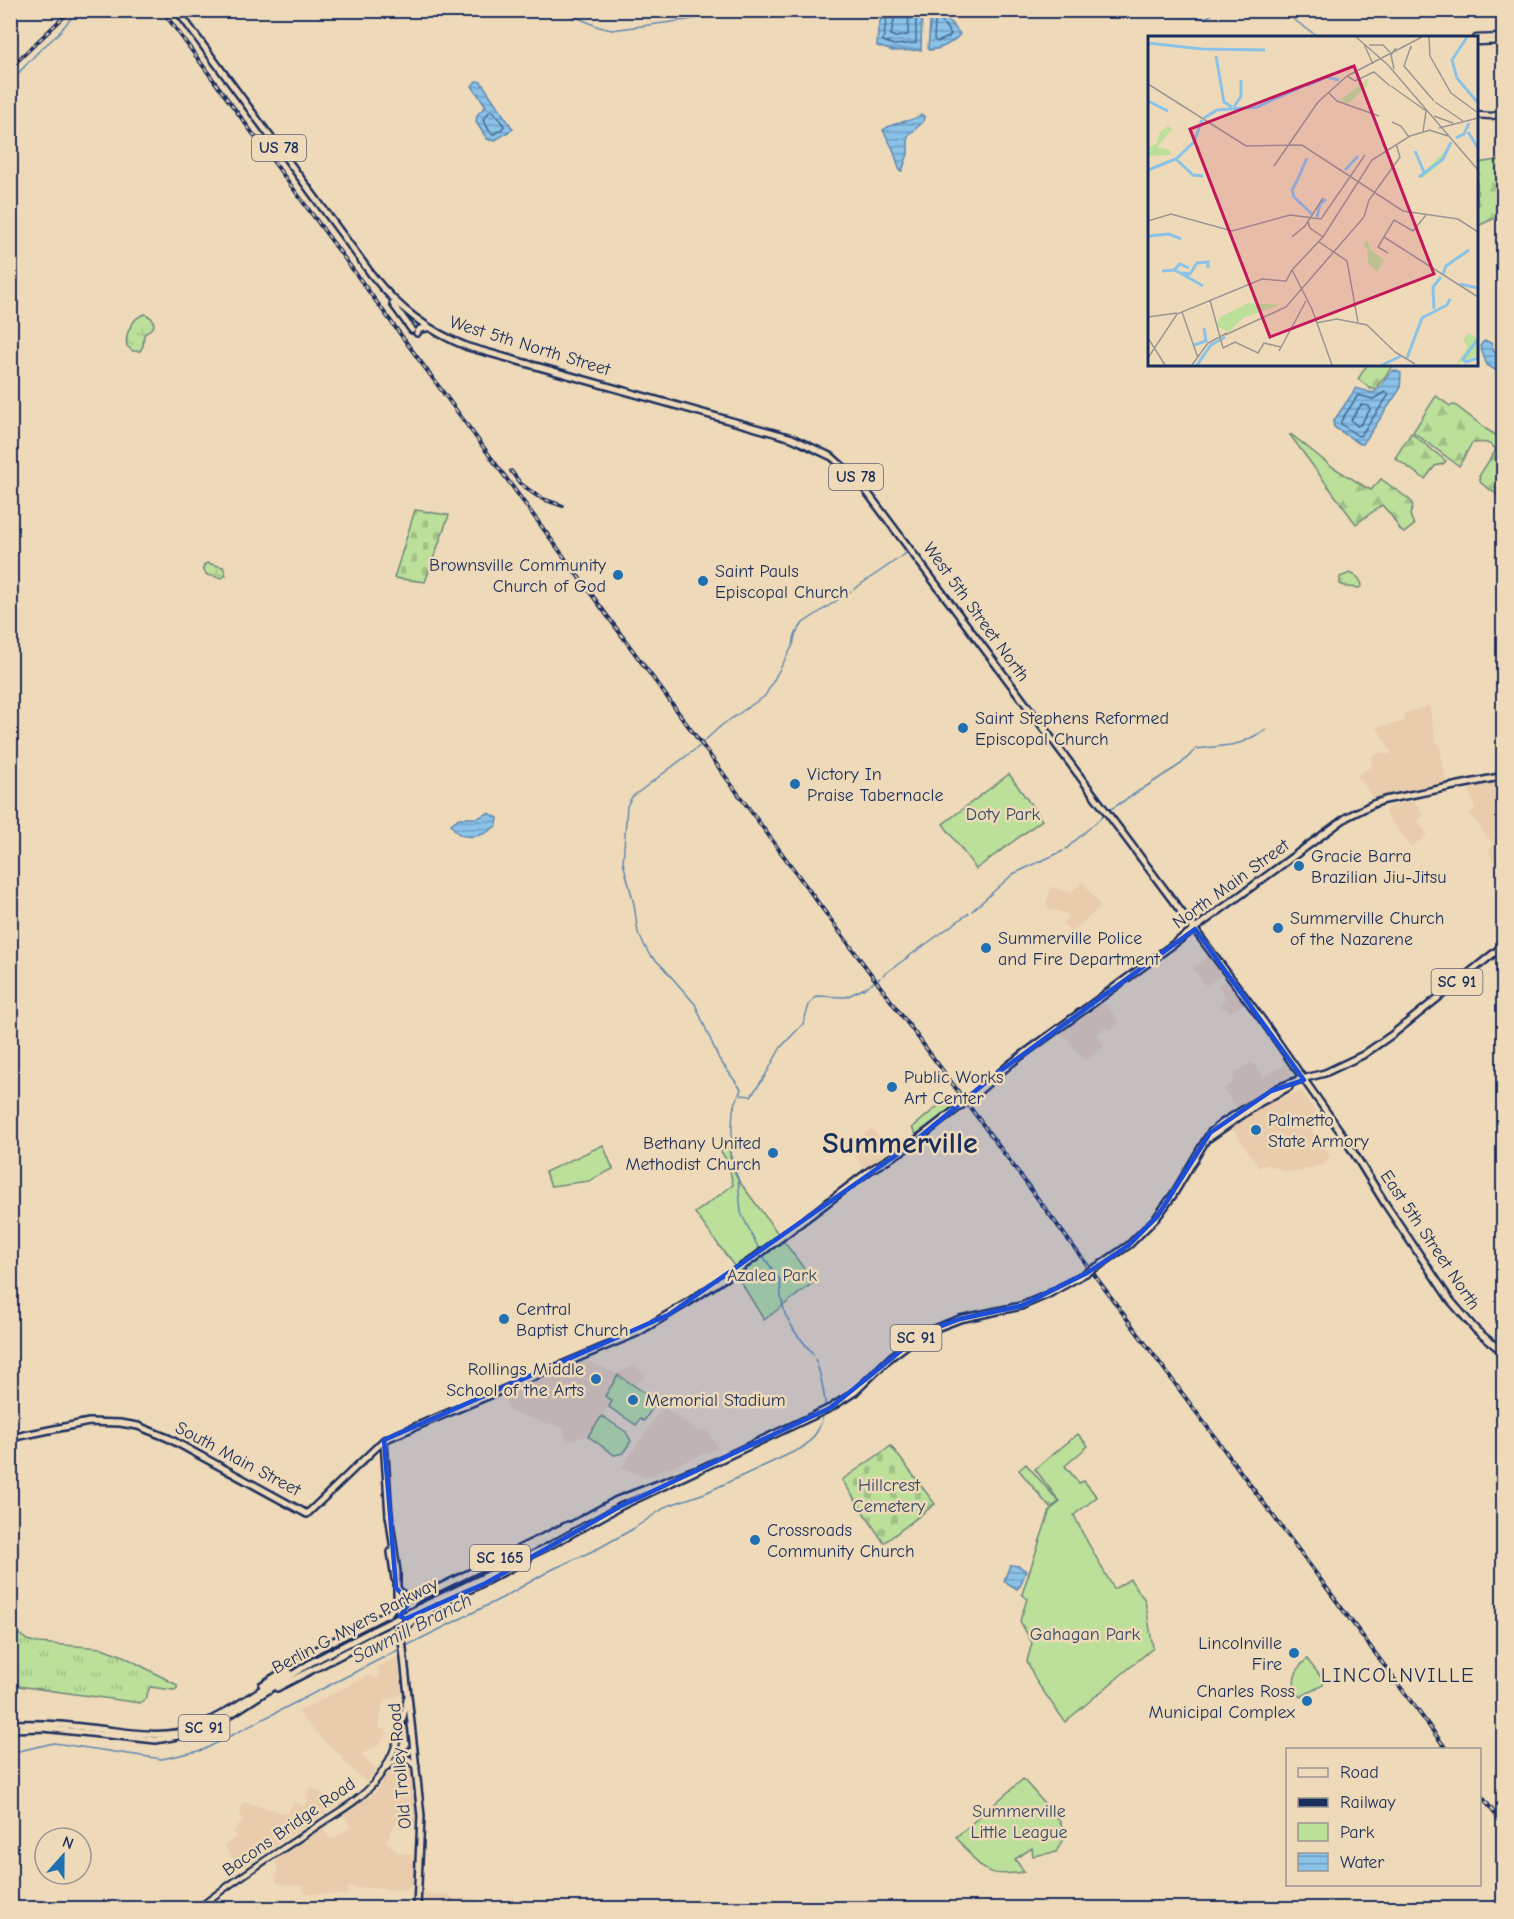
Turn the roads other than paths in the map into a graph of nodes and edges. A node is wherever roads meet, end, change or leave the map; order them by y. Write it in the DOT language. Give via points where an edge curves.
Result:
graph roads {
  1 [pos="177,10"];
  2 [pos="1503,39"];
  3 [pos="1478,40"];
  4 [pos="1503,113"];
  5 [pos="1478,115"];
  6 [pos="392,299"];
  7 [pos="427,328"];
  8 [pos="737,423"];
  9 [pos="1503,776"];
  10 [pos="1195,929"];
  11 [pos="1503,945"];
  12 [pos="1304,1080"];
  13 [pos="917,1140"];
  14 [pos="1503,1353"];
  15 [pos="10,1438"];
  16 [pos="384,1440"];
  17 [pos="699,1469"];
  18 [pos="596,1511"];
  19 [pos="548,1547"];
  20 [pos="396,1588"];
  21 [pos="418,1598"];
  22 [pos="398,1601"];
  23 [pos="426,1603"];
  24 [pos="388,1613"];
  25 [pos="400,1616"];
  26 [pos="417,1617"];
  27 [pos="373,1628"];
  28 [pos="387,1631"];
  29 [pos="403,1641"];
  30 [pos="408,1693"];
  31 [pos="252,1702"];
  32 [pos="231,1707"];
  33 [pos="10,1724"];
  34 [pos="10,1729"];
  35 [pos="155,1737"];
  36 [pos="414,1748"];
  37 [pos="397,1759"];
  38 [pos="416,1766"];
  39 [pos="383,1770"];
  40 [pos="199,1908"];
  41 [pos="417,1908"];
  1 -- 6 [label="main road, West 5th North Street / US 78"];
  2 -- 3 [label="main road"];
  4 -- 5 [label="main road"];
  6 -- 7 [label="main road, West 5th North Street / US 78"];
  6 -- 7 [label="main road" via="415,332"];
  7 -- 8 [label="main road, West 5th North Street / US 78" via="468,347"];
  8 -- 10 [label="main road, West 5th Street North / US 78" via="814,447 859,481"];
  9 -- 10 [label="main road, North Main Street" via="1384,801 1355,813"];
  10 -- 12 [label="main road, East 5th Street North / US 78"];
  10 -- 13 [label="main road, North Main Street" via="996,1074"];
  11 -- 12 [label="main road, Berlin G Myers Parkway / SC 91" via="1363,1055"];
  12 -- 14 [label="main road, East 5th Street North / US 78" via="1449,1300"];
  12 -- 17 [label="main road, Berlin G Myers Parkway / SC 91, bridge" via="1259,1098 1210,1133 1157,1217 1129,1245 1100,1265 1021,1306 960,1319 923,1333 891,1356 855,1392 830,1408"];
  13 -- 16 [label="main road, South Main Street" via="869,1171 749,1262 656,1323"];
  15 -- 16 [label="main road, South Main Street" via="89,1422 138,1426 307,1514"];
  16 -- 20 [label="main road, Old Trolley Road"];
  17 -- 18 [label="main road, Berlin G Myers Parkway / SC 91"];
  17 -- 19 [label="main road, Berlin G Myers Parkway / SC 91"];
  18 -- 21 [label="main road, SC 165"];
  18 -- 23 [label="main road, Berlin G Myers Parkway / SC 91" via="529,1551"];
  19 -- 23 [label="main road, Berlin G Myers Parkway / SC 91"];
  19 -- 26 [label="main road, SC 165"];
  20 -- 21 [label="main road" via="404,1596"];
  20 -- 22 [label="main road, Old Trolley Road"];
  21 -- 25 [label="main road, SC 165"];
  22 -- 24 [label="main road"];
  22 -- 25 [label="main road, Old Trolley Road"];
  23 -- 27 [label="main road, Berlin G Myers Parkway / SC 91, bridge"];
  24 -- 25 [label="main road"];
  24 -- 32 [label="main road" via="305,1657"];
  25 -- 26 [label="main road"];
  25 -- 28 [label="main road"];
  25 -- 29 [label="main road, Old Trolley Road"];
  26 -- 29 [label="main road, SC 165" via="408,1626"];
  27 -- 31 [label="main road, Berlin G Myers Parkway / SC 91"];
  27 -- 32 [label="main road, Berlin G Myers Parkway / SC 91"];
  28 -- 29 [label="main road"];
  28 -- 31 [label="main road"];
  29 -- 30 [label="main road, Old Trolley Road"];
  30 -- 36 [label="main road, Old Trolley Road"];
  30 -- 39 [label="main road, Bacons Bridge Road" via="400,1734"];
  31 -- 35 [label="main road, Berlin G Myers Parkway / SC 91" via="194,1733"];
  32 -- 35 [label="main road, Berlin G Myers Parkway / SC 91" via="193,1728"];
  33 -- 35 [label="main road, Berlin G Myers Parkway / SC 91" via="66,1725"];
  34 -- 35 [label="main road, Berlin G Myers Parkway / SC 91"];
  36 -- 37 [label="main road"];
  36 -- 38 [label="main road, Old Trolley Road"];
  37 -- 38 [label="main road" via="408,1759"];
  37 -- 39 [label="main road"];
  38 -- 41 [label="main road, Old Trolley Road" via="422,1820"];
  39 -- 40 [label="main road, Bacons Bridge Road" via="359,1797"];
}
